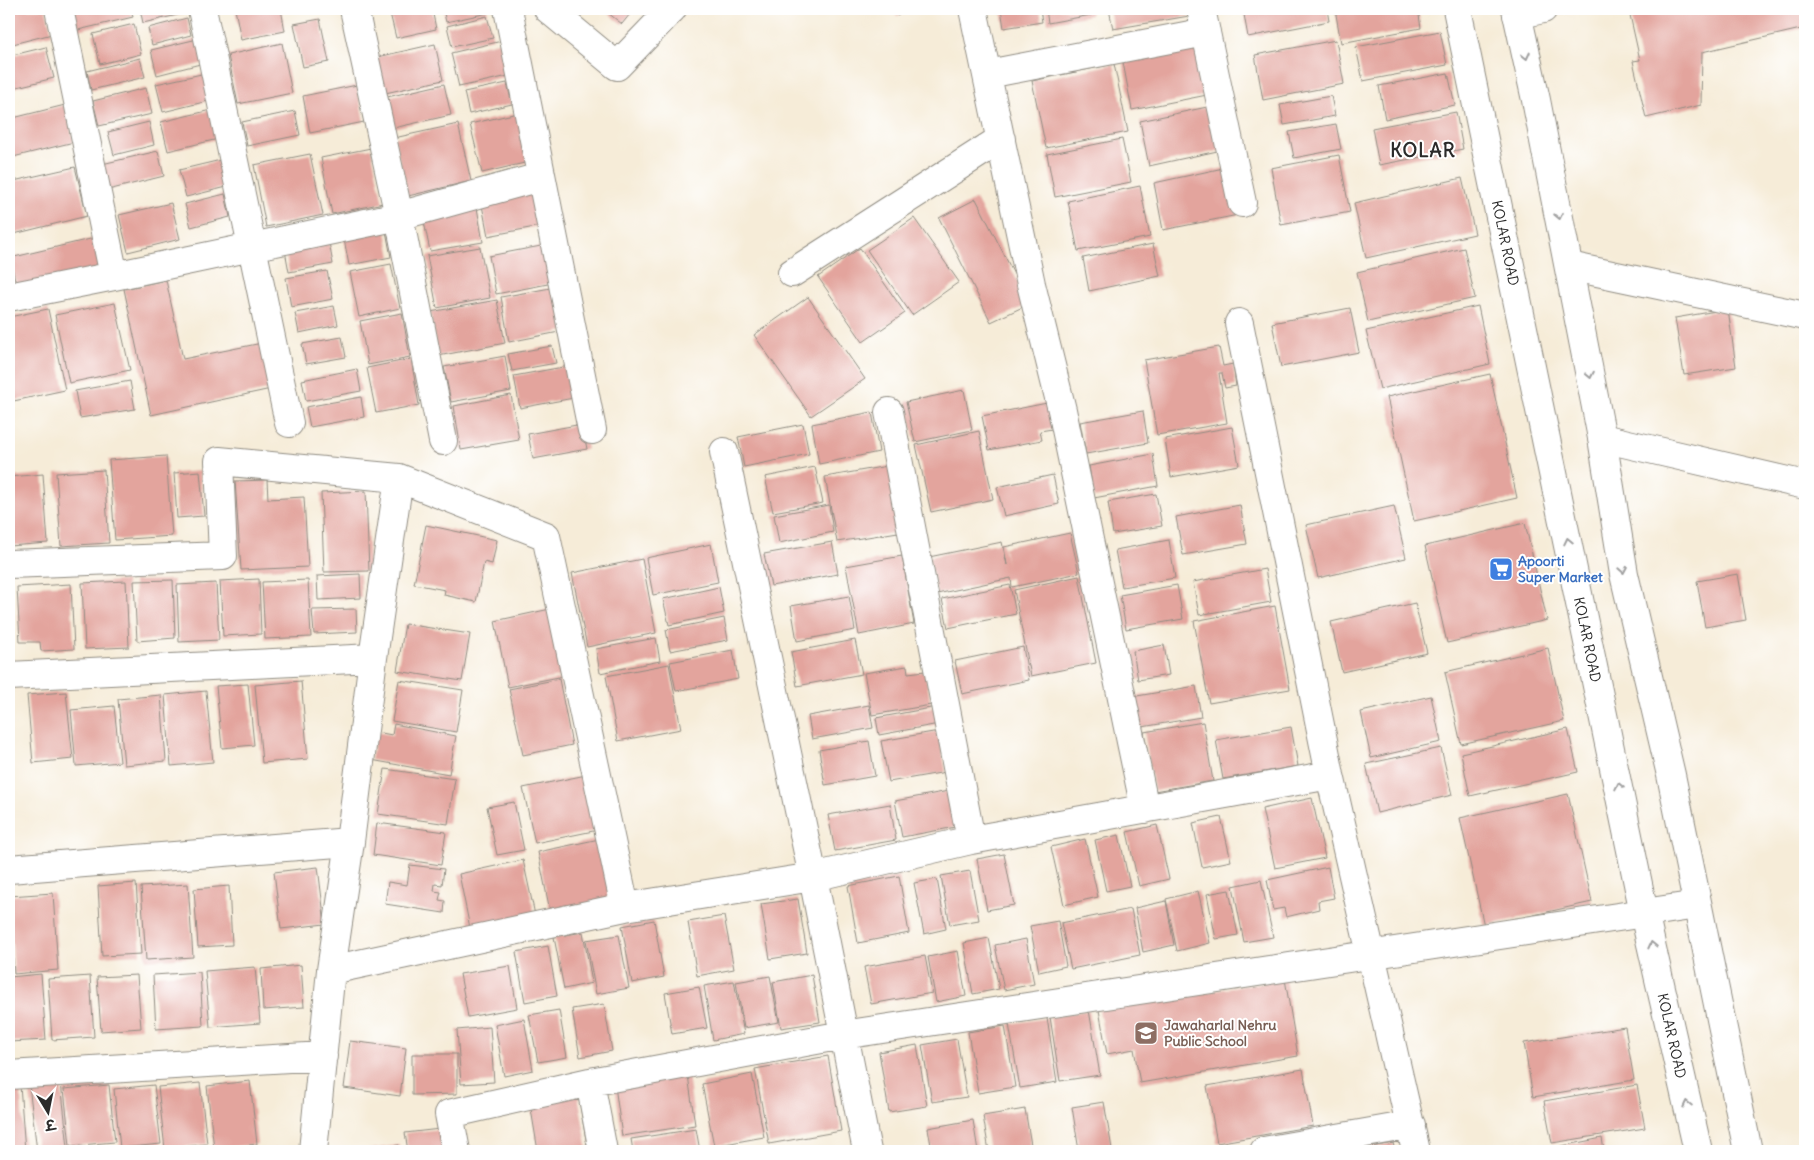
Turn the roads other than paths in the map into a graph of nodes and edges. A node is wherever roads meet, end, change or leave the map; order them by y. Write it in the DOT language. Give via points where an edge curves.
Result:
graph roads {
  1 [pos="60,9"];
  2 [pos="202,9"];
  3 [pos="354,9"];
  4 [pos="508,9"];
  5 [pos="548,9"];
  6 [pos="672,9"];
  7 [pos="973,9"];
  8 [pos="1457,9"];
  9 [pos="1543,9"];
  10 [pos="1516,12"];
  11 [pos="1204,20"];
  12 [pos="988,74"];
  13 [pos="1001,139"];
  14 [pos="540,177"];
  15 [pos="1242,203"];
  16 [pos="399,216"];
  17 [pos="251,246"];
  18 [pos="1569,266"];
  19 [pos="792,272"];
  20 [pos="114,276"];
  21 [pos="9,297"];
  22 [pos="1805,316"];
  23 [pos="1239,324"];
  24 [pos="889,412"];
  25 [pos="289,423"];
  26 [pos="592,430"];
  27 [pos="1602,438"];
  28 [pos="443,442"];
  29 [pos="724,452"];
  30 [pos="399,478"];
  31 [pos="1805,485"];
  32 [pos="9,564"];
  33 [pos="372,658"];
  34 [pos="9,676"];
  35 [pos="1330,775"];
  36 [pos="1145,809"];
  37 [pos="971,840"];
  38 [pos="350,842"];
  39 [pos="9,869"];
  40 [pos="813,877"];
  41 [pos="1697,906"];
  42 [pos="625,907"];
  43 [pos="1644,913"];
  44 [pos="1372,954"];
  45 [pos="332,970"];
  46 [pos="843,1035"];
  47 [pos="323,1056"];
  48 [pos="9,1074"];
  49 [pos="590,1082"];
  50 [pos="1411,1125"];
  51 [pos="313,1151"];
  52 [pos="456,1151"];
  53 [pos="603,1151"];
  54 [pos="867,1151"];
  55 [pos="1264,1151"];
  56 [pos="1416,1151"];
  57 [pos="1698,1151"];
  58 [pos="1748,1151"];
  1 -- 20 [label="street"];
  2 -- 17 [label="street"];
  3 -- 16 [label="street"];
  4 -- 14 [label="street"];
  5 -- 6 [label="street" via="617,66"];
  7 -- 12 [label="street"];
  43 -- 8 [label="street, KOLAR ROAD, one-way"];
  9 -- 10 [label="street"];
  10 -- 18 [label="street, one-way"];
  11 -- 12 [label="street"];
  11 -- 15 [label="street"];
  12 -- 13 [label="street"];
  13 -- 19 [label="street"];
  13 -- 36 [label="street" via="1031,284 1062,410"];
  14 -- 16 [label="street"];
  14 -- 26 [label="street"];
  16 -- 17 [label="street"];
  16 -- 28 [label="street"];
  17 -- 20 [label="street"];
  17 -- 25 [label="street"];
  18 -- 22 [label="street"];
  18 -- 27 [label="street, one-way"];
  20 -- 21 [label="street"];
  23 -- 35 [label="street"];
  24 -- 37 [label="street"];
  27 -- 31 [label="street"];
  27 -- 41 [label="street, one-way" via="1624,574 1671,775"];
  29 -- 40 [label="street"];
  30 -- 32 [label="street" via="219,461 223,556"];
  30 -- 33 [label="street"];
  30 -- 42 [label="street" via="546,536"];
  33 -- 34 [label="street"];
  33 -- 38 [label="street"];
  35 -- 36 [label="street"];
  35 -- 44 [label="street"];
  36 -- 37 [label="street"];
  37 -- 40 [label="street"];
  38 -- 39 [label="street"];
  38 -- 45 [label="street"];
  40 -- 42 [label="street"];
  40 -- 46 [label="street"];
  41 -- 43 [label="street"];
  41 -- 58 [label="street"];
  42 -- 45 [label="street"];
  43 -- 44 [label="street"];
  57 -- 43 [label="street, KOLAR ROAD, one-way"];
  44 -- 46 [label="street"];
  44 -- 50 [label="street"];
  45 -- 47 [label="street"];
  46 -- 49 [label="street"];
  46 -- 54 [label="street"];
  47 -- 48 [label="street"];
  47 -- 51 [label="street"];
  49 -- 52 [label="street" via="449,1114"];
  49 -- 53 [label="street"];
  50 -- 55 [label="street"];
  50 -- 56 [label="street"];
}
